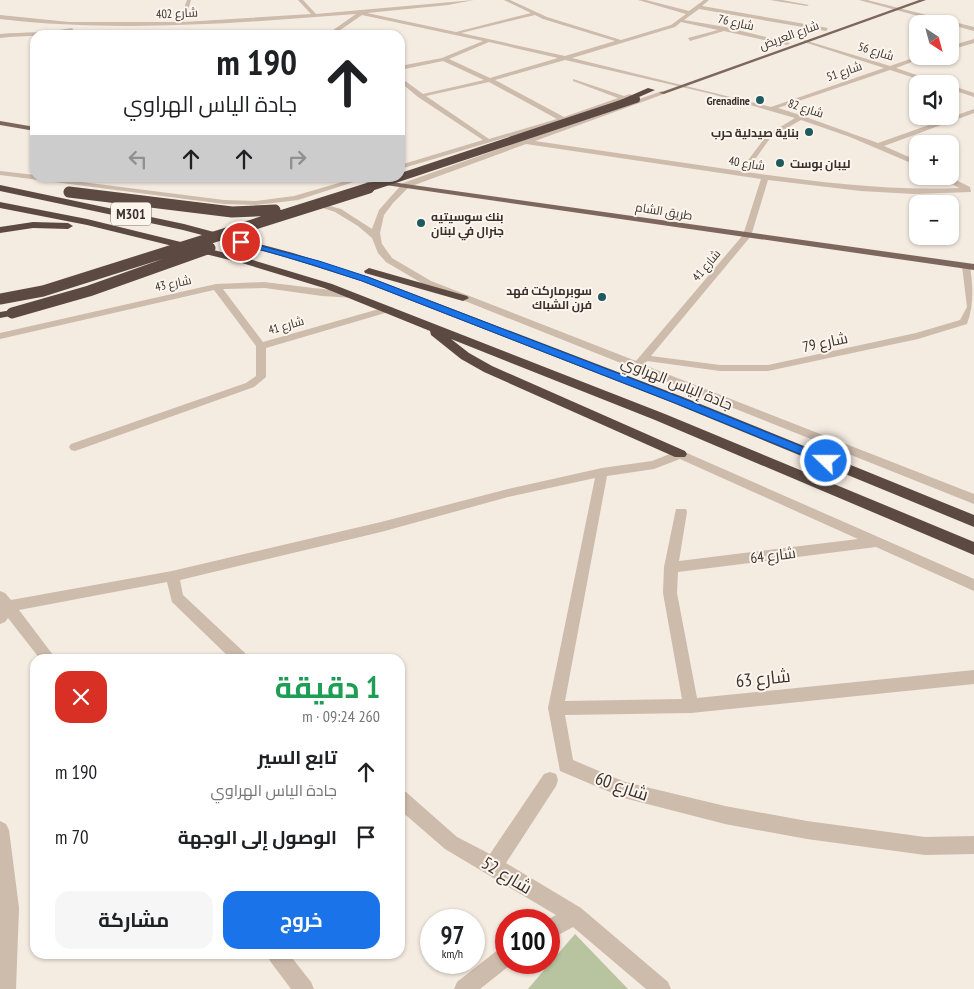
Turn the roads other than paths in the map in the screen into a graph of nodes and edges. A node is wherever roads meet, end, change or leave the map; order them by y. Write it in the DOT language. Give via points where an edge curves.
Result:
graph roads {
  1 [pos="189,0"];
  2 [pos="300,0"];
  3 [pos="472,0"];
  4 [pos="506,0"];
  5 [pos="640,0"];
  6 [pos="707,0"];
  7 [pos="772,0"];
  8 [pos="861,0"];
  9 [pos="910,0"];
  10 [pos="924,0"];
  11 [pos="428,3"];
  12 [pos="370,5"];
  13 [pos="807,5"];
  14 [pos="697,7"];
  15 [pos="890,7"];
  16 [pos="899,9"];
  17 [pos="384,10"];
  18 [pos="373,11"];
  19 [pos="355,12"];
  20 [pos="690,13"];
  21 [pos="362,14"];
  22 [pos="534,14"];
  23 [pos="315,15"];
  24 [pos="0,17"];
  25 [pos="377,17"];
  26 [pos="680,21"];
  27 [pos="181,23"];
  28 [pos="97,26"];
  29 [pos="725,29"];
  30 [pos="826,29"];
  31 [pos="974,29"];
  32 [pos="72,30"];
  33 [pos="337,30"];
  34 [pos="30,33"];
  35 [pos="455,33"];
  36 [pos="0,36"];
  37 [pos="690,38"];
  38 [pos="490,40"];
  39 [pos="806,41"];
  40 [pos="974,41"];
  41 [pos="624,42"];
  42 [pos="787,42"];
  43 [pos="959,45"];
  44 [pos="566,58"];
  45 [pos="444,59"];
  46 [pos="909,61"];
  47 [pos="405,67"];
  48 [pos="890,67"];
  49 [pos="914,75"];
  50 [pos="490,80"];
  51 [pos="575,80"];
  52 [pos="671,82"];
  53 [pos="405,83"];
  54 [pos="408,85"];
  55 [pos="683,85"];
  56 [pos="651,90"];
  57 [pos="959,90"];
  58 [pos="662,92"];
  59 [pos="974,95"];
  60 [pos="420,96"];
  61 [pos="630,99"];
  62 [pos="770,108"];
  63 [pos="974,110"];
  64 [pos="800,117"];
  65 [pos="563,119"];
  66 [pos="0,123"];
  67 [pos="30,128"];
  68 [pos="524,141"];
  69 [pos="488,142"];
  70 [pos="880,145"];
  71 [pos="909,160"];
  72 [pos="405,166"];
  73 [pos="405,171"];
  74 [pos="0,173"];
  75 [pos="742,173"];
  76 [pos="30,176"];
  77 [pos="405,176"];
  78 [pos="766,177"];
  79 [pos="0,182"];
  80 [pos="74,182"];
  81 [pos="345,182"];
  82 [pos="374,182"];
  83 [pos="385,182"];
  84 [pos="386,182"];
  85 [pos="959,184"];
  86 [pos="406,185"];
  87 [pos="0,188"];
  88 [pos="971,190"];
  89 [pos="345,196"];
  90 [pos="295,198"];
  91 [pos="0,205"];
  92 [pos="0,230"];
  93 [pos="375,236"];
  94 [pos="747,236"];
  95 [pos="171,243"];
  96 [pos="260,247"];
  97 [pos="970,267"];
  98 [pos="216,287"];
  99 [pos="354,296"];
  100 [pos="463,298"];
  101 [pos="0,300"];
  102 [pos="389,309"];
  103 [pos="0,316"];
  104 [pos="422,322"];
  105 [pos="0,336"];
  106 [pos="261,346"];
  107 [pos="641,363"];
  108 [pos="75,447"];
  109 [pos="680,454"];
  110 [pos="602,472"];
  111 [pos="974,499"];
  112 [pos="681,512"];
  113 [pos="974,521"];
  114 [pos="875,542"];
  115 [pos="974,549"];
  116 [pos="671,567"];
  117 [pos="172,576"];
  118 [pos="974,585"];
  119 [pos="3,607"];
  120 [pos="45,654"];
  121 [pos="236,654"];
  122 [pos="974,677"];
  123 [pos="690,706"];
  124 [pos="556,708"];
  125 [pos="550,780"];
  126 [pos="405,802"];
  127 [pos="0,830"];
  128 [pos="974,845"];
  129 [pos="493,866"];
  130 [pos="574,915"];
  131 [pos="560,923"];
  132 [pos="281,959"];
  133 [pos="495,965"];
  134 [pos="6,989"];
  135 [pos="304,989"];
  136 [pos="464,989"];
  137 [pos="661,989"];
  1 -- 27 [label="street"];
  2 -- 23 [label="street"];
  3 -- 11 [label="street, شارع 402"];
  4 -- 22 [label="street"];
  5 -- 20 [label="street"];
  6 -- 14 [label="street"];
  7 -- 13 [label="street"];
  8 -- 15 [label="street"];
  9 -- 15 [label="main road, شارع العريض"];
  10 -- 16 [label="main road, شارع العريض"];
  11 -- 17 [label="street, شارع 402"];
  12 -- 18 [label="street"];
  14 -- 20 [label="street"];
  14 -- 30 [label="street"];
  15 -- 16 [label="street"];
  15 -- 30 [label="main road, شارع العريض"];
  16 -- 31 [label="street"];
  16 -- 39 [label="main road, شارع العريض"];
  17 -- 18 [label="street, شارع 402"];
  17 -- 25 [label="street"];
  18 -- 19 [label="street, شارع 402"];
  19 -- 21 [label="street, شارع 82"];
  19 -- 23 [label="street, شارع 402"];
  20 -- 26 [label="street"];
  21 -- 25 [label="street, شارع 82"];
  21 -- 33 [label="street"];
  22 -- 35 [label="street"];
  22 -- 41 [label="street"];
  23 -- 27 [label="street, شارع 402"];
  24 -- 28 [label="street, شارع 402"];
  25 -- 35 [label="street, شارع 82"];
  26 -- 29 [label="street, شارع 76"];
  26 -- 41 [label="street"];
  27 -- 28 [label="street, شارع 402"];
  28 -- 32 [label="street"];
  29 -- 37 [label="street"];
  29 -- 42 [label="street, شارع 76"];
  30 -- 42 [label="main road, شارع العريض"];
  34 -- 36 [label="street"];
  35 -- 38 [label="street, شارع 82"];
  38 -- 44 [label="street, شارع 82"];
  38 -- 45 [label="street"];
  39 -- 48 [label="street, شارع 56"];
  39 -- 55 [label="main road, شارع العريض"];
  40 -- 43 [label="street"];
  41 -- 44 [label="street"];
  42 -- 52 [label="main road, شارع العريض"];
  44 -- 50 [label="street"];
  44 -- 52 [label="street, شارع 82"];
  45 -- 47 [label="street"];
  45 -- 50 [label="street"];
  46 -- 48 [label="street, شارع 51"];
  48 -- 49 [label="street, شارع 56"];
  48 -- 62 [label="street, شارع 51"];
  50 -- 60 [label="street"];
  50 -- 65 [label="street"];
  51 -- 61 [label="street"];
  52 -- 55 [label="street, شارع 82"];
  52 -- 56 [label="main road, شارع العريض"];
  53 -- 54 [label="street"];
  54 -- 60 [label="street"];
  55 -- 58 [label="main road, شارع العريض"];
  55 -- 62 [label="street, شارع 82"];
  56 -- 61 [label="highway"];
  57 -- 59 [label="street"];
  58 -- 61 [label="highway"];
  58 -- 68 [label="street"];
  60 -- 69 [label="street"];
  61 -- 65 [label="street"];
  61 -- 73 [label="highway, bridge"];
  61 -- 77 [label="highway, bridge"];
  62 -- 64 [label="street, شارع 82"];
  63 -- 70 [label="street"];
  64 -- 70 [label="street, شارع 82"];
  64 -- 75 [label="street" via="769,136"];
  65 -- 69 [label="street"];
  66 -- 67 [label="main road"];
  68 -- 75 [label="street, شارع 40"];
  68 -- 86 [label="street"];
  69 -- 72 [label="street"];
  70 -- 71 [label="street, شارع 82"];
  74 -- 76 [label="street"];
  75 -- 78 [label="street, شارع 40"];
  78 -- 88 [label="street, شارع 40" via="861,189 914,192"];
  78 -- 94 [label="street, شارع 41"];
  79 -- 82 [label="highway, bridge" via="255,213 304,204"];
  80 -- 90 [label="street" via="224,202 270,203"];
  81 -- 90 [label="street"];
  83 -- 86 [label="main road, طريق الشام"];
  84 -- 89 [label="highway, bridge"];
  85 -- 88 [label="street"];
  86 -- 93 [label="street" via="383,209"];
  86 -- 94 [label="main road, طريق الشام"];
  87 -- 96 [label="highway, M301" via="145,217"];
  89 -- 101 [label="highway, bridge" via="56,287"];
  89 -- 103 [label="highway, bridge" via="108,285"];
  90 -- 93 [label="street" via="342,212"];
  91 -- 95 [label="highway, M301"];
  92 -- 95 [label="highway" via="46,225"];
  93 -- 100 [label="street, جادة إلياس الهراوي" via="379,250 396,265 428,284"];
  94 -- 97 [label="main road, طريق الشام"];
  94 -- 107 [label="street, شارع 41"];
  95 -- 99 [label="highway, M301" via="299,276"];
  96 -- 100 [label="highway" via="337,262"];
  96 -- 113 [label="highway, جادة إلياس الهراوي / M301" via="365,279 678,400"];
  97 -- 107 [label="street, شارع 79" via="972,307 964,322 943,329 768,368"];
  98 -- 99 [label="street, شارع 43" via="265,285"];
  98 -- 105 [label="street, شارع 43"];
  98 -- 106 [label="street, شارع 41"];
  99 -- 102 [label="highway, M301"];
  100 -- 107 [label="street, جادة إلياس الهراوي"];
  102 -- 104 [label="highway, M301"];
  102 -- 106 [label="street, شارع 41"];
  104 -- 109 [label="highway" via="465,356 488,369"];
  104 -- 115 [label="highway, M301" via="660,417"];
  106 -- 108 [label="street" via="261,377 250,385"];
  107 -- 111 [label="street, جادة إلياس الهراوي"];
  109 -- 110 [label="street" via="654,465"];
  109 -- 114 [label="street"];
  110 -- 117 [label="street"];
  110 -- 124 [label="street, شارع 60"];
  112 -- 116 [label="street"];
  114 -- 116 [label="street, شارع 64"];
  114 -- 118 [label="street"];
  116 -- 123 [label="street" via="670,593"];
  117 -- 119 [label="street"];
  117 -- 121 [label="street" via="177,598"];
  119 -- 120 [label="street"];
  122 -- 123 [label="street, شارع 63"];
  123 -- 124 [label="street, شارع 63"];
  124 -- 128 [label="street, شارع 60" via="566,765 624,790 725,815 807,830 925,846"];
  125 -- 129 [label="street"];
  126 -- 129 [label="street, شارع 52" via="451,843"];
  127 -- 134 [label="street" via="10,908"];
  129 -- 130 [label="street, شارع 52"];
  130 -- 131 [label="street"];
  130 -- 137 [label="street, شارع 52"];
  132 -- 135 [label="street"];
  133 -- 136 [label="street"];
}
